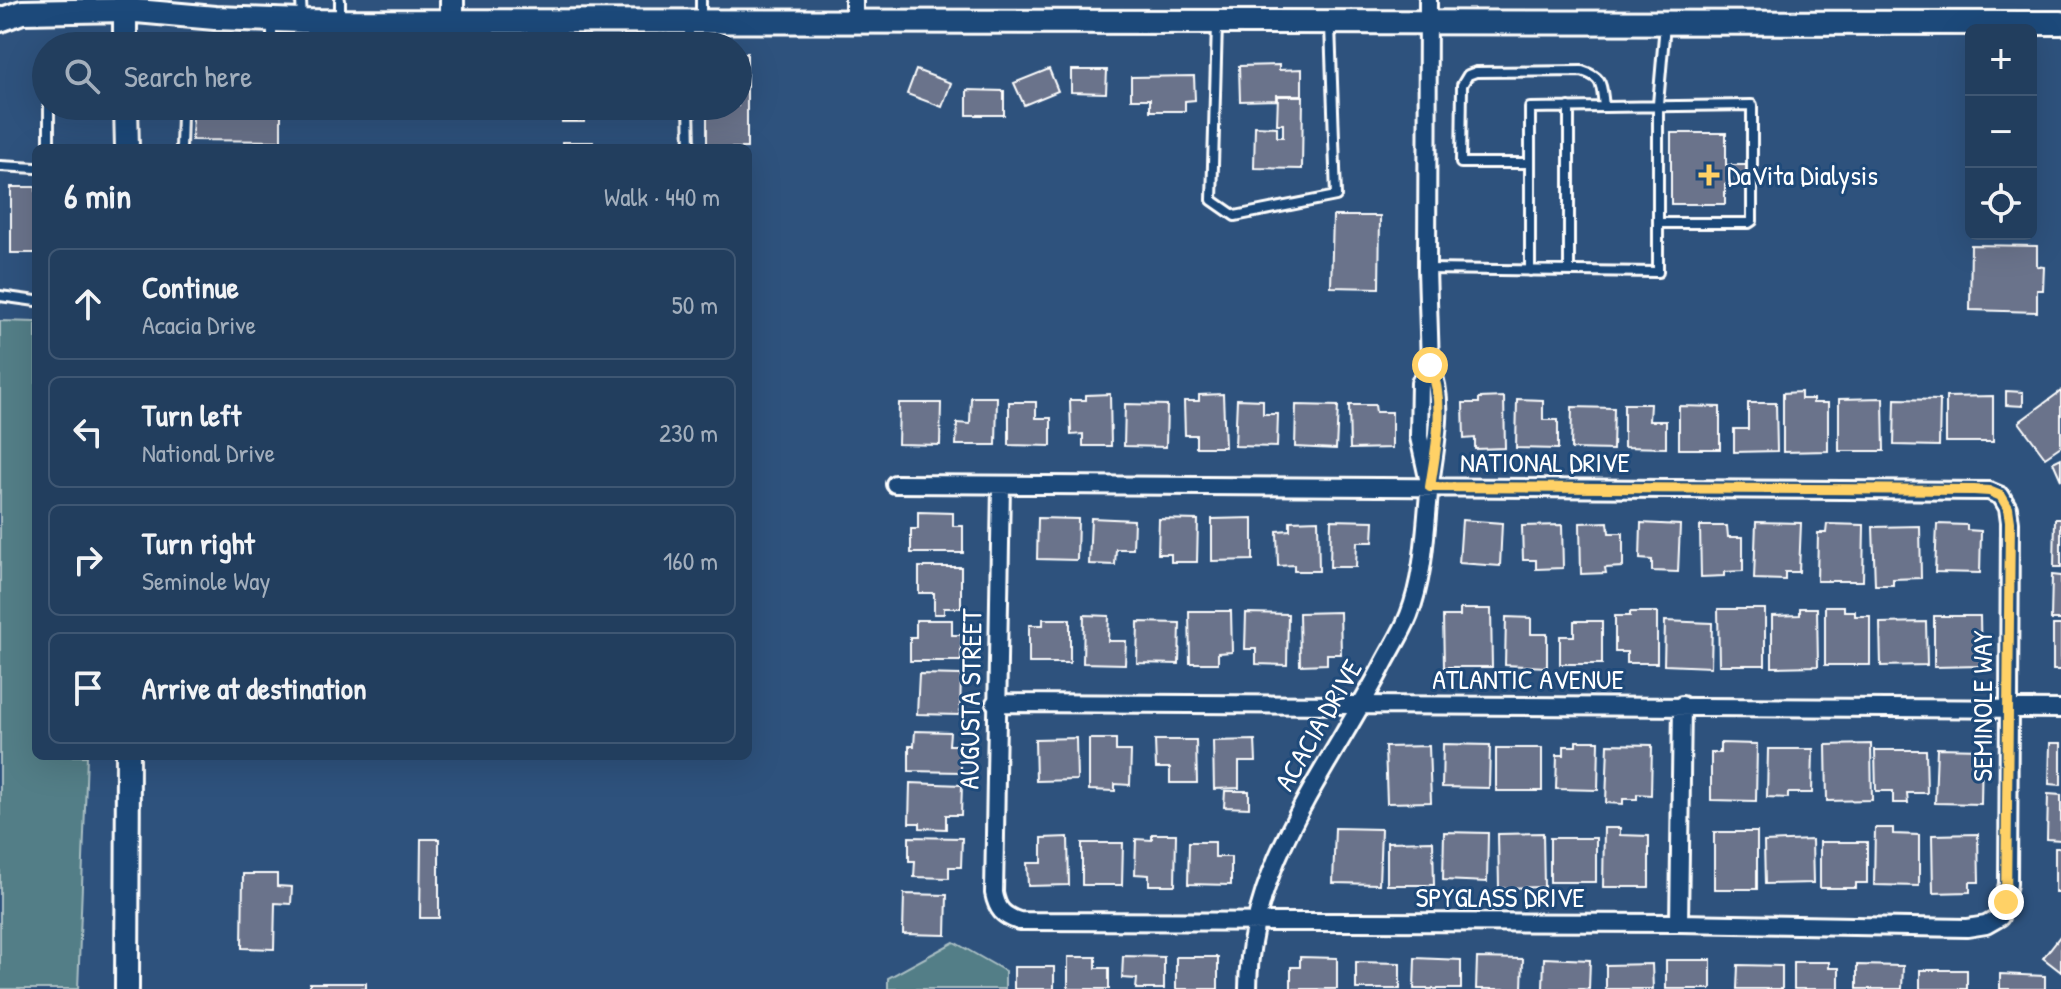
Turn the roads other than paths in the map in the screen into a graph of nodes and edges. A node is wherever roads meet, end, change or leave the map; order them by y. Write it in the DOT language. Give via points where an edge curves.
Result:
graph roads {
  1 [pos="1428,0"];
  2 [pos="125,5"];
  3 [pos="854,10"];
  4 [pos="302,11"];
  5 [pos="340,11"];
  6 [pos="452,11"];
  7 [pos="697,15"];
  8 [pos="272,19"];
  9 [pos="0,20"];
  10 [pos="1217,23"];
  11 [pos="1330,23"];
  12 [pos="2061,23"];
  13 [pos="1428,24"];
  14 [pos="1665,24"];
  15 [pos="125,32"];
  16 [pos="272,32"];
  17 [pos="1658,104"];
  18 [pos="1604,106"];
  19 [pos="1569,107"];
  20 [pos="49,120"];
  21 [pos="126,120"];
  22 [pos="182,120"];
  23 [pos="689,120"];
  24 [pos="49,144"];
  25 [pos="127,144"];
  26 [pos="181,144"];
  27 [pos="690,144"];
  28 [pos="1530,163"];
  29 [pos="0,166"];
  30 [pos="32,168"];
  31 [pos="1658,223"];
  32 [pos="1427,269"];
  33 [pos="1569,270"];
  34 [pos="1530,271"];
  35 [pos="0,296"];
  36 [pos="32,300"];
  37 [pos="895,484"];
  38 [pos="1001,485"];
  39 [pos="1430,487"];
  40 [pos="2001,496"];
  41 [pos="995,703"];
  42 [pos="1362,705"];
  43 [pos="1682,705"];
  44 [pos="2008,709"];
  45 [pos="2061,709"];
  46 [pos="128,760"];
  47 [pos="1001,912"];
  48 [pos="2000,917"];
  49 [pos="1256,923"];
  50 [pos="1679,923"];
  51 [pos="127,989"];
  52 [pos="1248,989"];
  1 -- 13 [label="street, ACACIA DRIVE"];
  2 -- 8 [label="main road"];
  2 -- 9 [label="main road" via="22,12"];
  2 -- 15 [label="main road"];
  3 -- 7 [label="main road"];
  3 -- 10 [label="main road"];
  4 -- 5 [label="main road"];
  4 -- 8 [label="main road"];
  5 -- 6 [label="main road"];
  6 -- 7 [label="main road"];
  8 -- 16 [label="lane"];
  10 -- 11 [label="main road"];
  10 -- 11 [label="lane" via="1212,200 1235,216 1336,196"];
  11 -- 13 [label="main road"];
  12 -- 14 [label="main road"];
  13 -- 14 [label="main road"];
  13 -- 32 [label="street, ACACIA DRIVE"];
  14 -- 17 [label="lane"];
  17 -- 18 [label="lane"];
  17 -- 31 [label="lane"];
  17 -- 31 [label="lane" via="1752,105 1752,221"];
  18 -- 19 [label="lane"];
  18 -- 28 [label="lane" via="1596,75 1582,71 1468,75 1462,85 1461,163"];
  19 -- 28 [label="lane" via="1530,108"];
  19 -- 33 [label="lane"];
  20 -- 24 [label="lane"];
  21 -- 25 [label="main road"];
  22 -- 26 [label="lane"];
  23 -- 27 [label="lane"];
  28 -- 34 [label="lane"];
  29 -- 30 [label="lane"];
  31 -- 33 [label="lane" via="1658,272"];
  32 -- 34 [label="lane"];
  32 -- 39 [label="street, ACACIA DRIVE" via="1430,365 1438,383"];
  33 -- 34 [label="lane"];
  35 -- 36 [label="lane"];
  37 -- 38 [label="street, NATIONAL DRIVE"];
  38 -- 39 [label="street, NATIONAL DRIVE"];
  38 -- 41 [label="street, AUGUSTA STREET"];
  39 -- 40 [label="street, NATIONAL DRIVE" via="1974,490"];
  39 -- 42 [label="street, ACACIA DRIVE" via="1428,527 1409,616"];
  40 -- 44 [label="street, SEMINOLE WAY" via="2010,522"];
  41 -- 42 [label="street, ATLANTIC AVENUE"];
  41 -- 47 [label="street, AUGUSTA STREET" via="994,893"];
  42 -- 43 [label="street, ATLANTIC AVENUE"];
  42 -- 49 [label="street, ACACIA DRIVE" via="1304,799 1276,858"];
  43 -- 44 [label="street, ATLANTIC AVENUE"];
  43 -- 50 [label="street"];
  44 -- 45 [label="street, ATLANTIC AVENUE"];
  44 -- 48 [label="street, SEMINOLE WAY" via="2008,884"];
  46 -- 51 [label="main road"];
  47 -- 49 [label="street, SPYGLASS DRIVE" via="1019,921"];
  48 -- 50 [label="street, SPYGLASS DRIVE" via="1967,928"];
  49 -- 50 [label="street, SPYGLASS DRIVE"];
  49 -- 52 [label="street, ACACIA DRIVE"];
}
